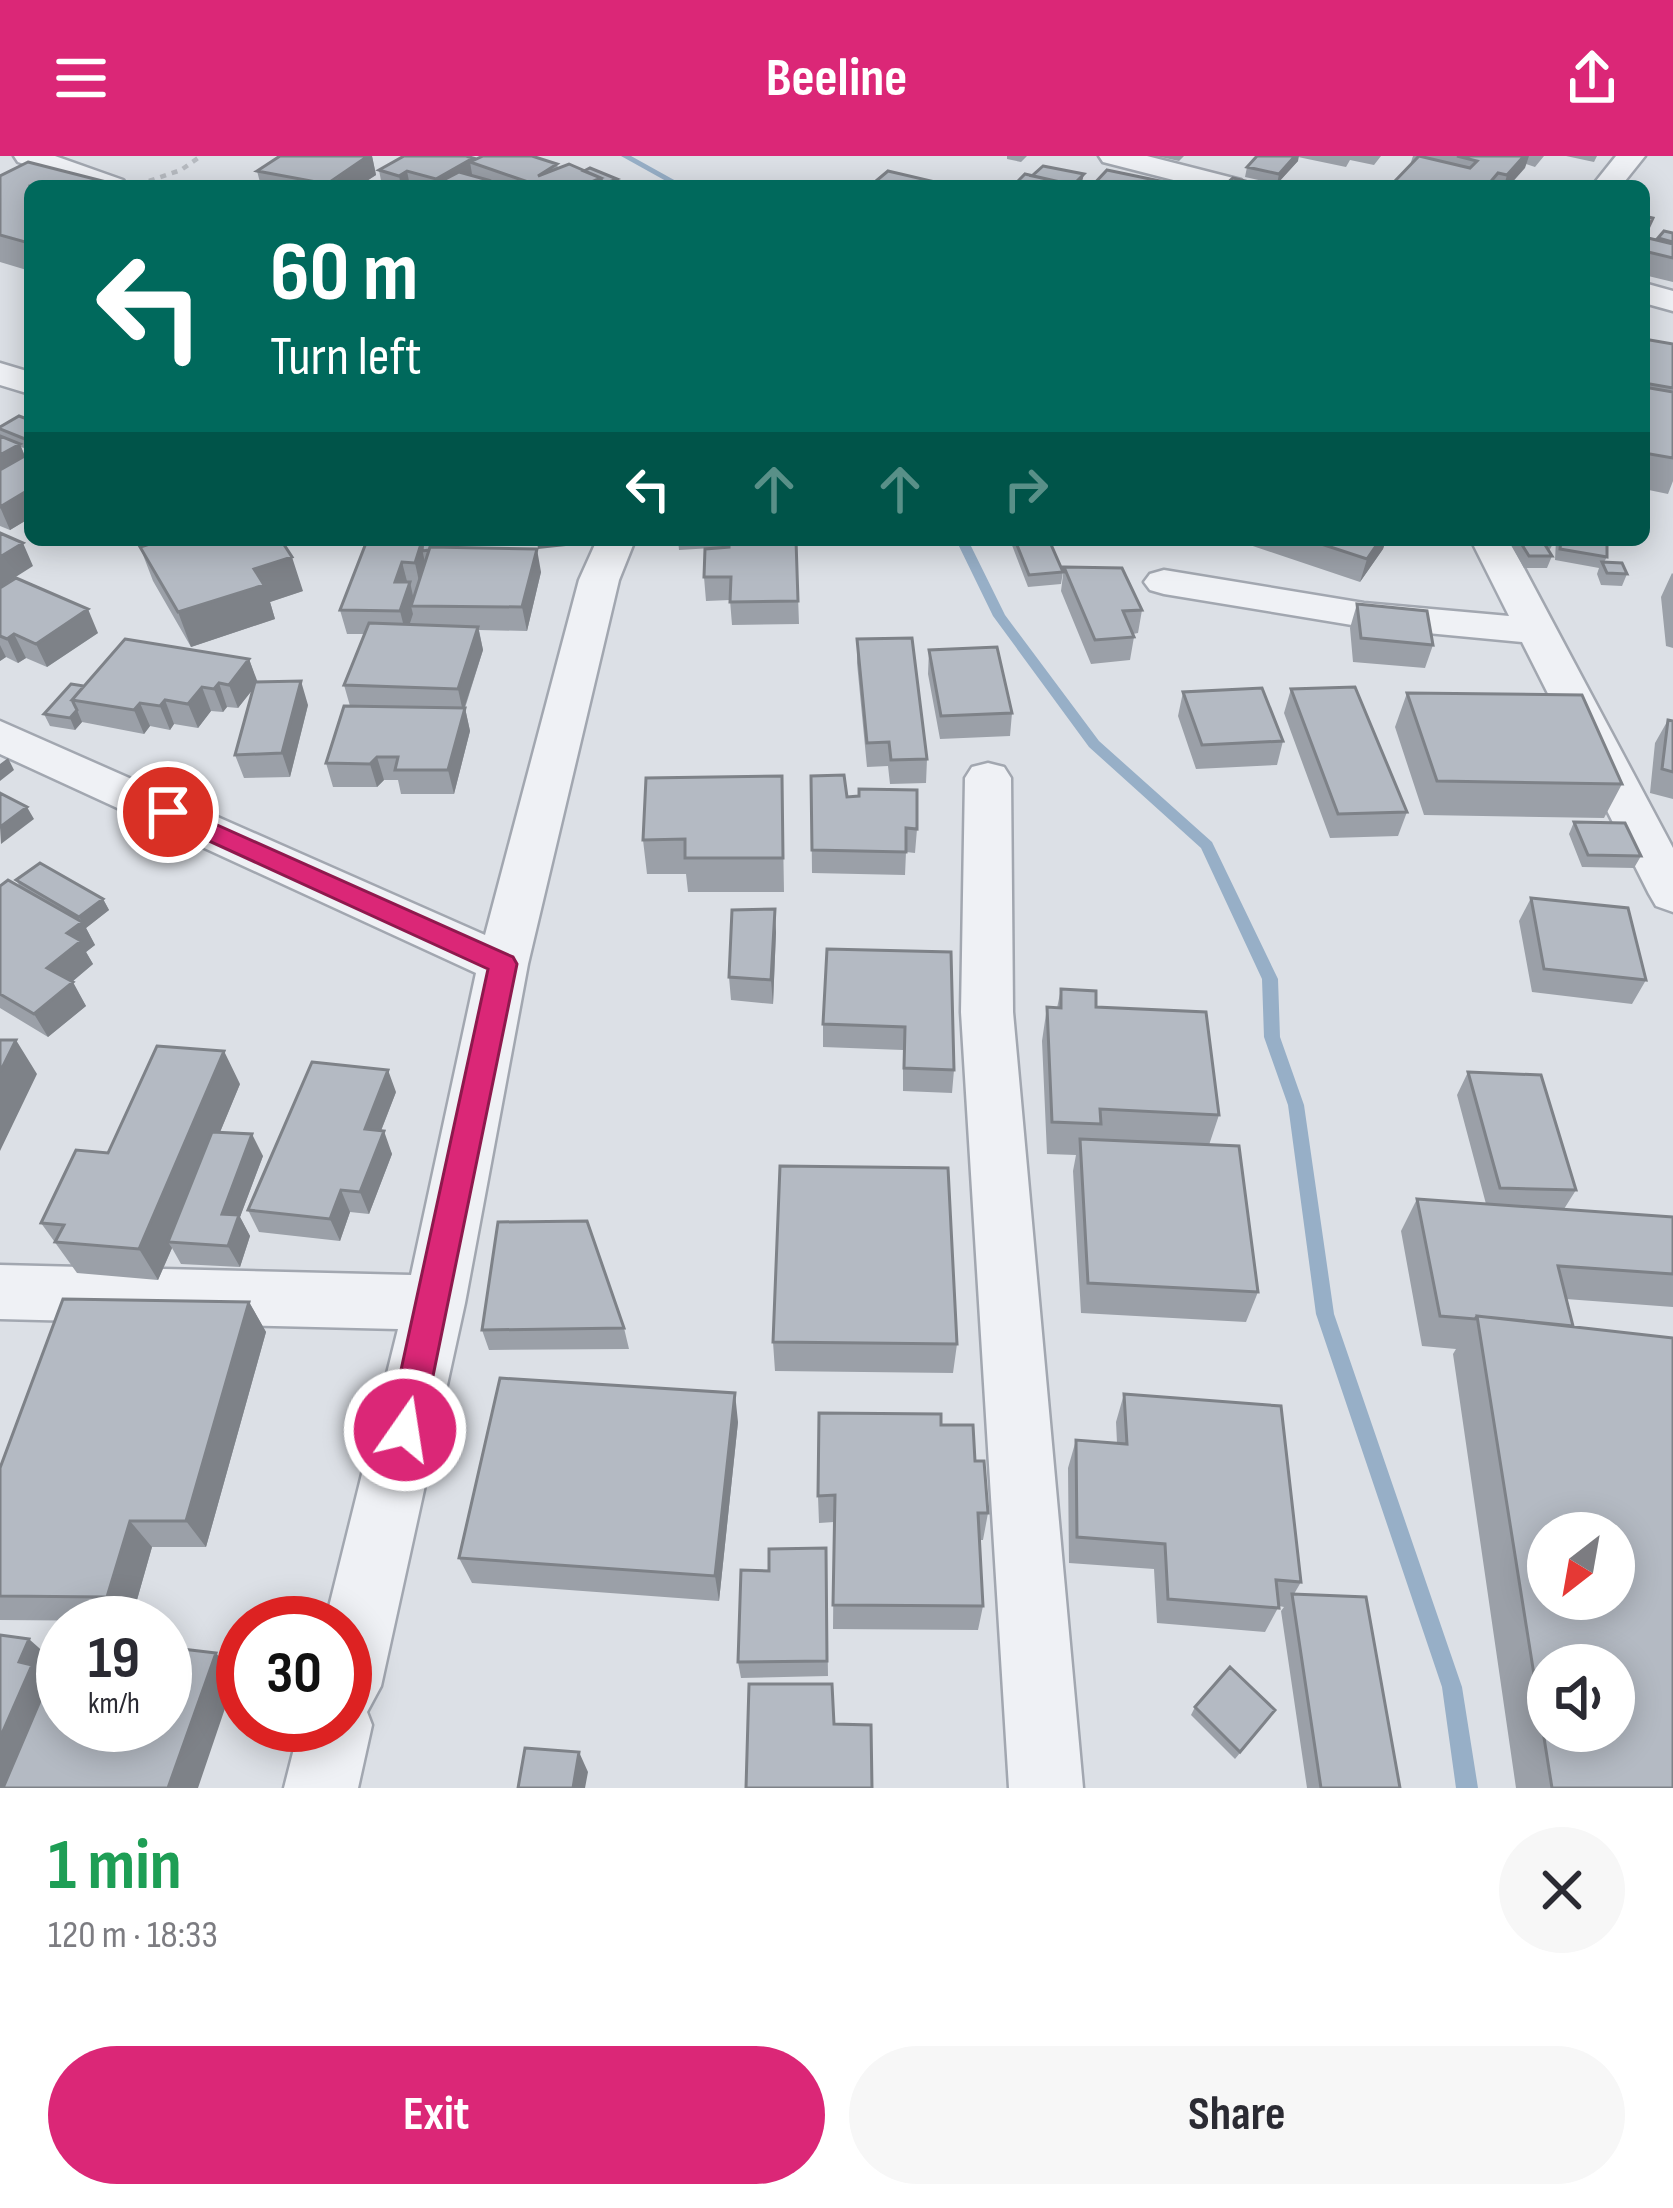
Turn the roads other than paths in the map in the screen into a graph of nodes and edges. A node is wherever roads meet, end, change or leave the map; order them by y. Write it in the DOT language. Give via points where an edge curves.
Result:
graph roads {
  1 [pos="28,156"];
  2 [pos="1113,156"];
  3 [pos="1244,156"];
  4 [pos="1631,156"];
  5 [pos="95,180"];
  6 [pos="1203,180"];
  7 [pos="1226,180"];
  8 [pos="1611,180"];
  9 [pos="613,546"];
  10 [pos="1493,546"];
  11 [pos="1164,582"];
  12 [pos="1535,631"];
  13 [pos="0,736"];
  14 [pos="988,778"];
  15 [pos="1673,894"];
  16 [pos="503,964"];
  17 [pos="0,1292"];
  18 [pos="435,1303"];
  19 [pos="366,1596"];
  20 [pos="330,1752"];
  21 [pos="321,1788"];
  22 [pos="1046,1788"];
  1 -- 5 [label="street"];
  2 -- 6 [label="street"];
  3 -- 7 [label="street"];
  4 -- 8 [label="street"];
  9 -- 16 [label="street" via="598,580"];
  10 -- 12 [label="street"];
  11 -- 12 [label="street" via="1364,615"];
  12 -- 15 [label="street"];
  13 -- 16 [label="street"];
  14 -- 22 [label="street" via="988,1012"];
  16 -- 18 [label="street"];
  17 -- 18 [label="street"];
  18 -- 19 [label="street"];
  20 -- 21 [label="street"];
}
